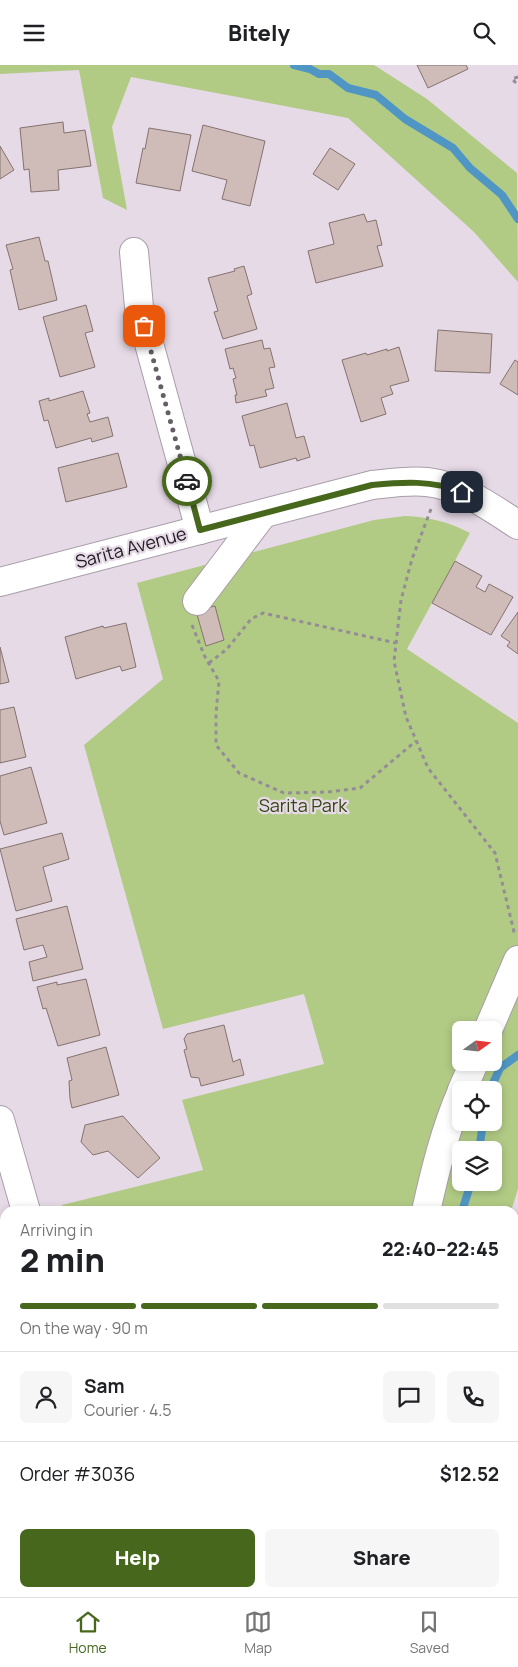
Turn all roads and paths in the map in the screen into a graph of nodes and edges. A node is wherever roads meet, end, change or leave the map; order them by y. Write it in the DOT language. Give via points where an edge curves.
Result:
graph roads {
  1 [pos="518,77"];
  2 [pos="518,85"];
  3 [pos="134,252"];
  4 [pos="440,485"];
  5 [pos="262,515"];
  6 [pos="518,525"];
  7 [pos="200,530"];
  8 [pos="0,582"];
  9 [pos="197,601"];
  10 [pos="396,644"];
  11 [pos="208,663"];
  12 [pos="416,741"];
  13 [pos="517,949"];
  14 [pos="491,1021"];
  15 [pos="452,1116"];
  16 [pos="0,1120"];
  17 [pos="25,1206"];
  18 [pos="427,1206"];
  1 -- 2 [label="path" via="512,79"];
  3 -- 7 [label="street" via="139,307"];
  4 -- 5 [label="street, Sarita Avenue" via="426,482 372,485"];
  4 -- 6 [label="street, Sarita Avenue" via="473,496"];
  4 -- 10 [label="path" via="412,559 401,600"];
  5 -- 7 [label="street, Sarita Avenue"];
  5 -- 9 [label="street"];
  7 -- 8 [label="street, Sarita Avenue"];
  9 -- 11 [label="path" via="192,603 190,619"];
  10 -- 11 [label="path" via="263,613 251,619 227,649"];
  10 -- 12 [label="path" via="394,661 406,717"];
  11 -- 12 [label="path" via="219,681 216,745 239,773 284,793 360,788"];
  12 -- 13 [label="path" via="428,768 495,853"];
  13 -- 14 [label="street"];
  15 -- 18 [label="street"];
  16 -- 17 [label="street"];
}
